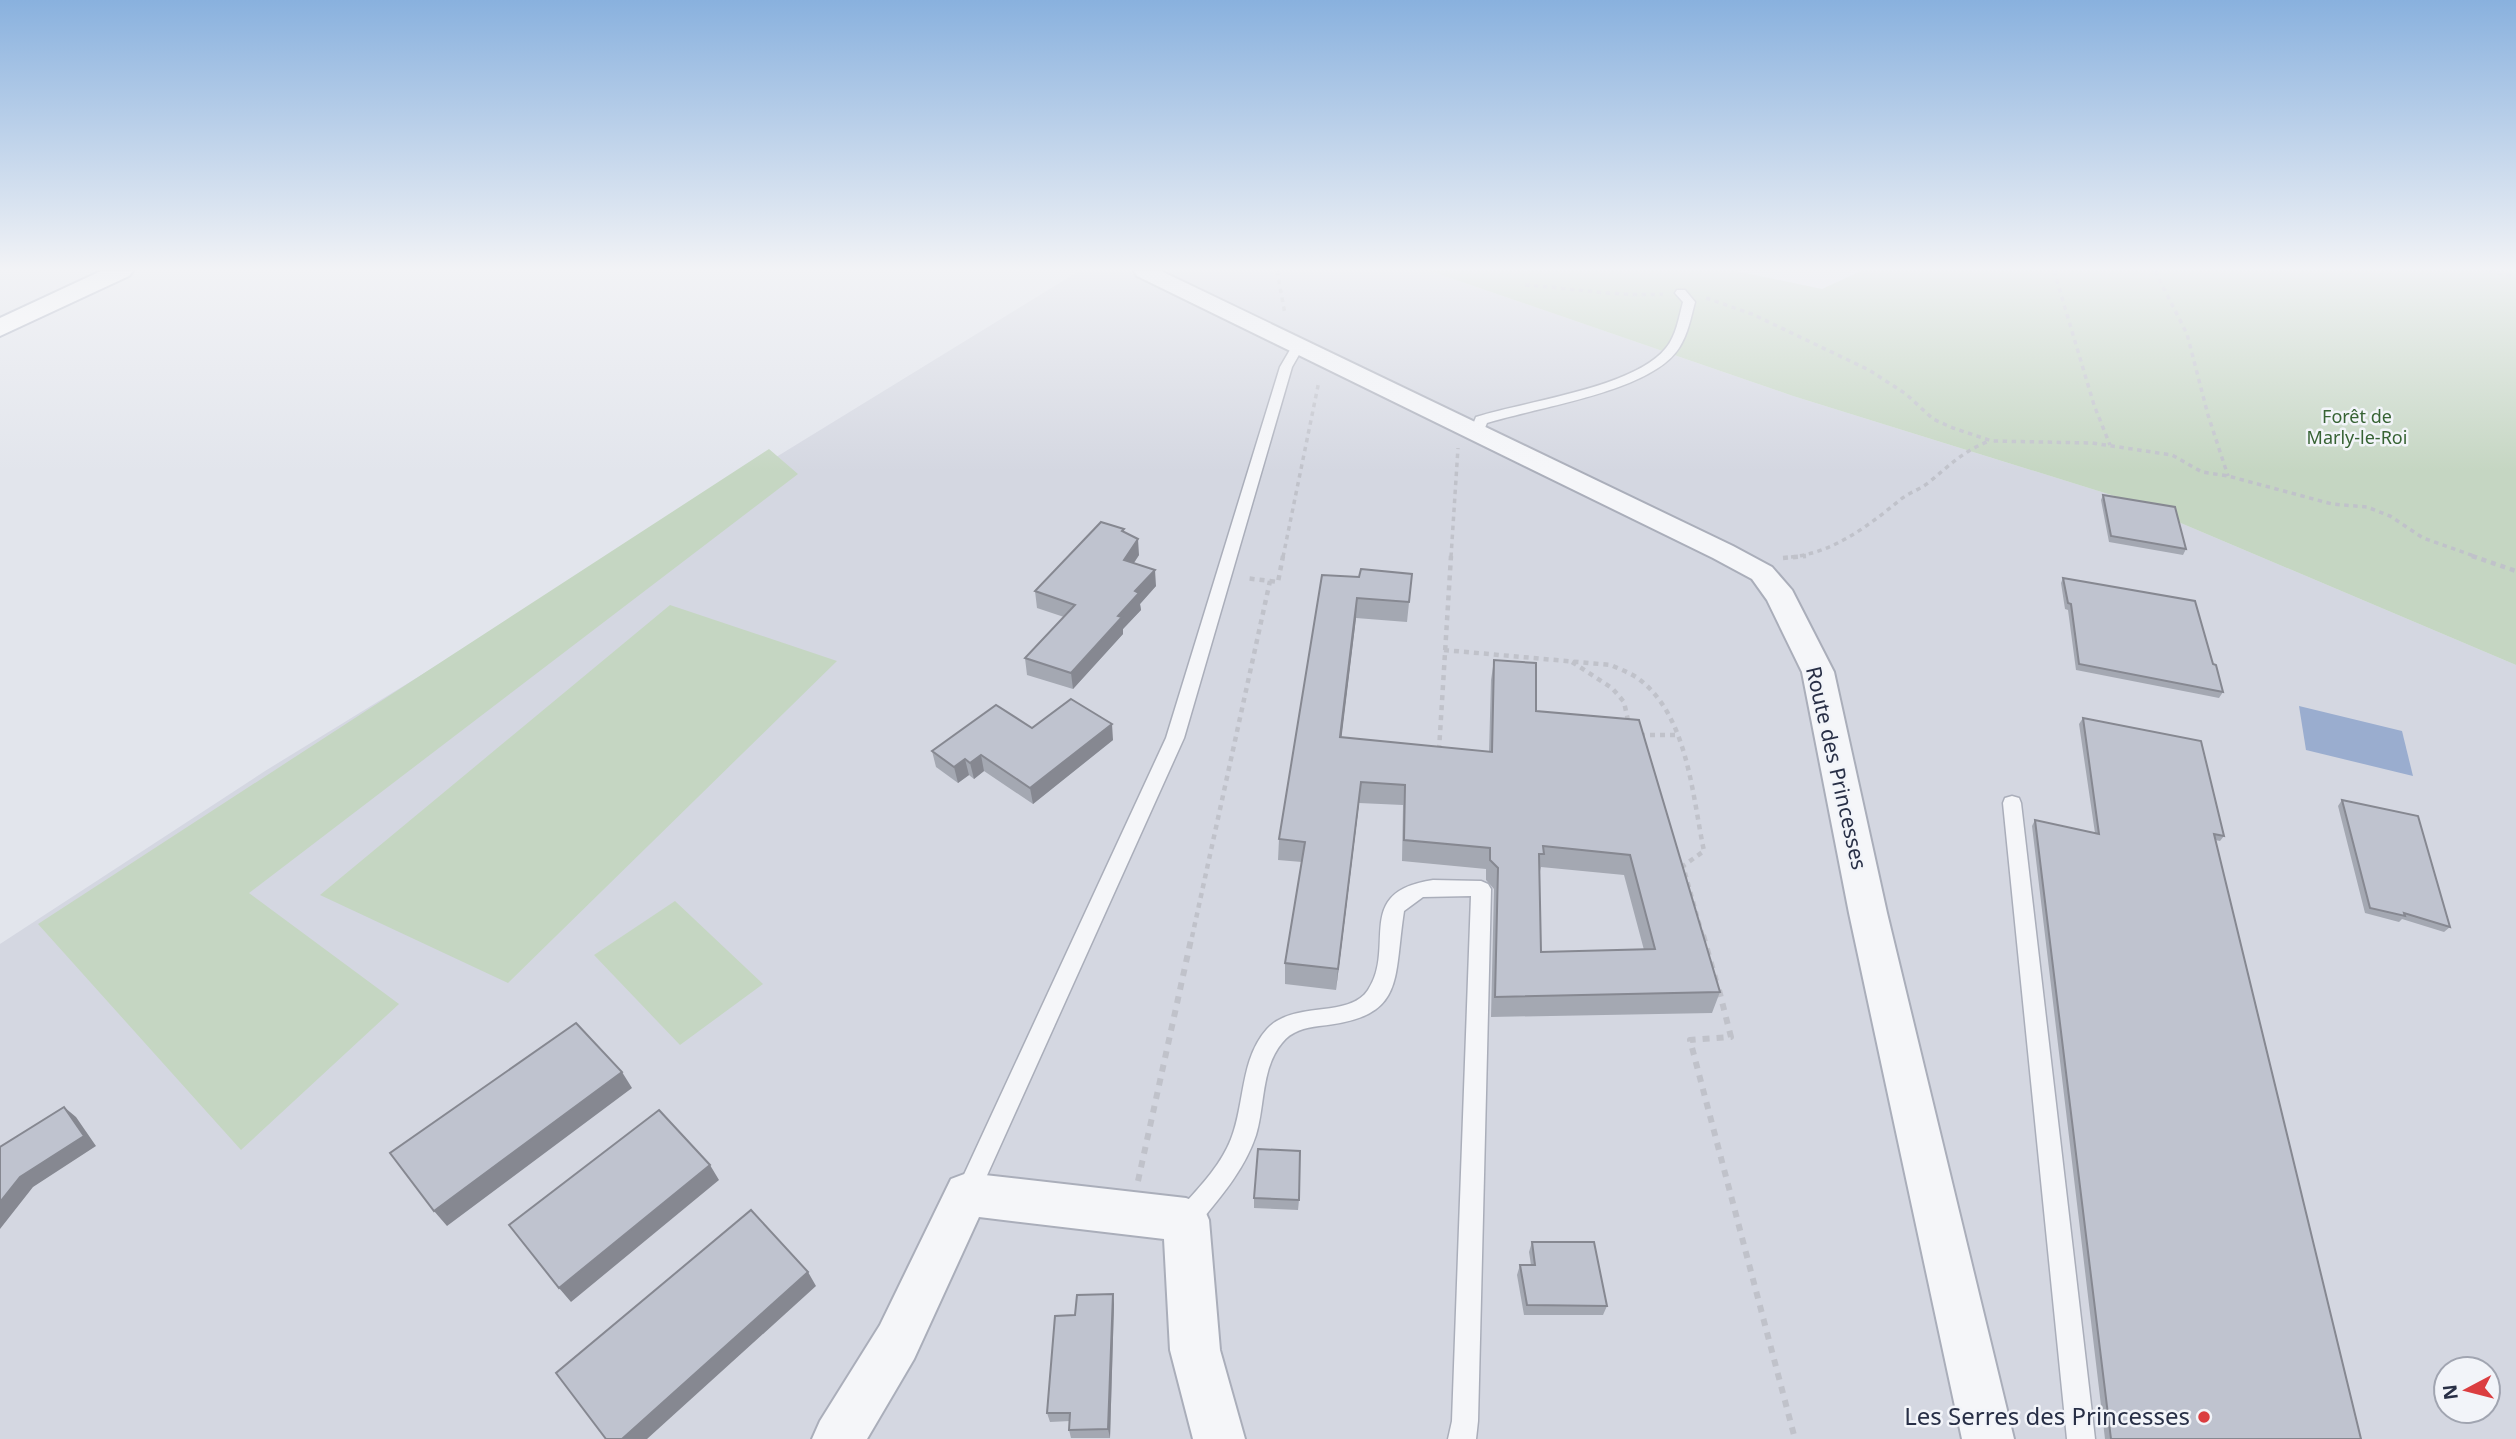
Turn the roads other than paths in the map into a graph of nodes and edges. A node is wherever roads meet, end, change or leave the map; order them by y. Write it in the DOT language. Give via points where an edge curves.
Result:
graph roads {
  1 [pos="1284,338"];
  2 [pos="1677,338"];
  3 [pos="1300,346"];
  4 [pos="1467,439"];
  5 [pos="2012,803"];
  6 [pos="967,1194"];
  7 [pos="1186,1220"];
  8 [pos="838,1439"];
  9 [pos="1219,1439"];
  10 [pos="1462,1439"];
  11 [pos="1988,1439"];
  12 [pos="2081,1439"];
  1 -- 3 [label="street, Route des Princesses"];
  2 -- 4 [label="lane" via="1655,366 1595,388 1481,419"];
  3 -- 4 [label="street, Route des Princesses"];
  3 -- 6 [label="lane" via="1286,367 1175,738"];
  4 -- 11 [label="street, Route des Princesses" via="1736,559 1762,573 1781,597 1818,672"];
  5 -- 12 [label="lane"];
  6 -- 7 [label="street"];
  6 -- 8 [label="street" via="897,1342"];
  7 -- 9 [label="street" via="1195,1350"];
  7 -- 10 [label="lane" via="1235,1156 1245,1135 1257,1070 1281,1028 1300,1018 1335,1017 1372,1004 1380,991 1394,908 1401,897 1429,887 1481,889"];
}
